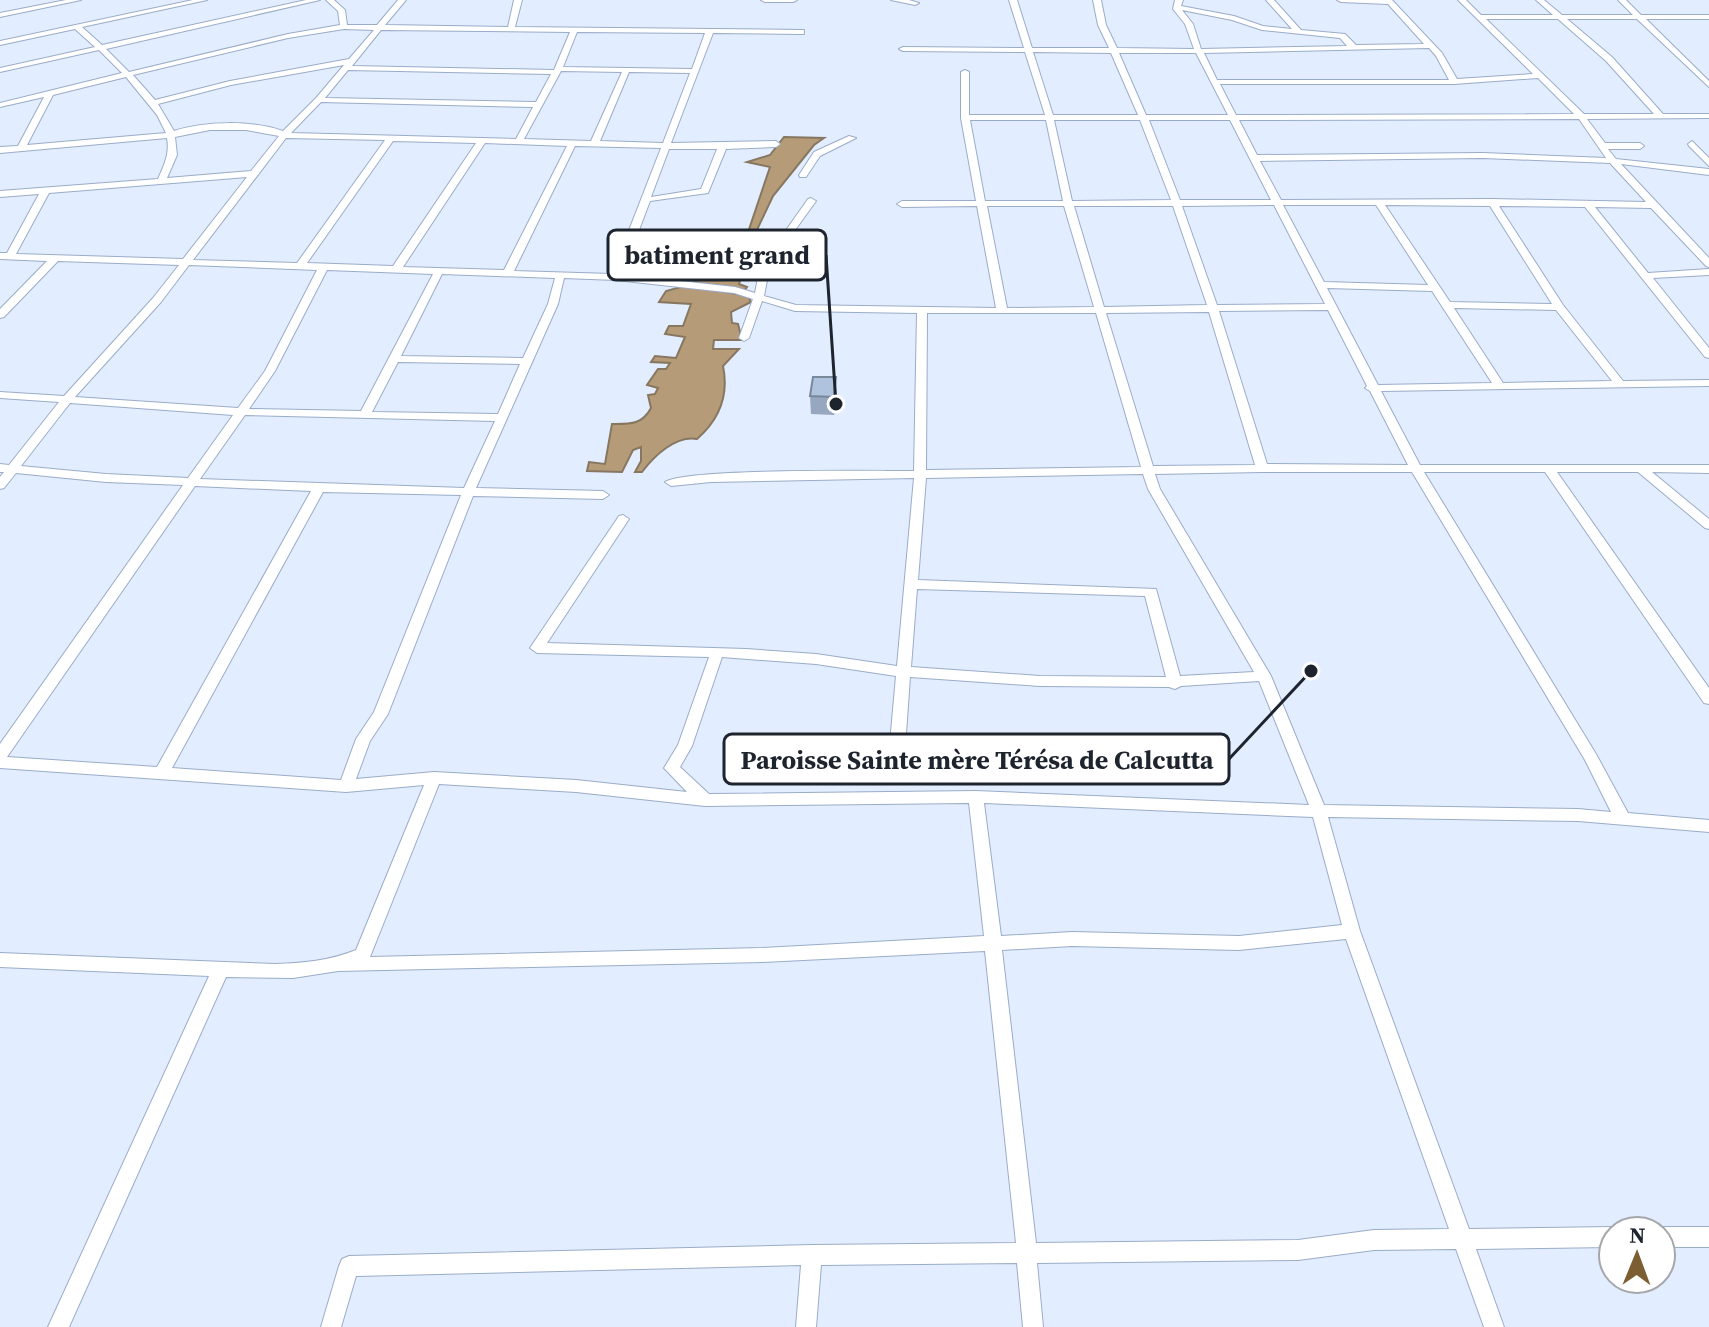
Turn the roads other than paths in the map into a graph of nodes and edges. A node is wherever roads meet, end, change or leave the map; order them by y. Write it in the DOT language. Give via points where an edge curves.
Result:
graph roads {
  1 [pos="77,0"];
  2 [pos="203,0"];
  3 [pos="316,0"];
  4 [pos="330,0"];
  5 [pos="402,0"];
  6 [pos="518,0"];
  7 [pos="765,0"];
  8 [pos="777,0"];
  9 [pos="793,0"];
  10 [pos="895,0"];
  11 [pos="1013,0"];
  12 [pos="1097,0"];
  13 [pos="1270,0"];
  14 [pos="1341,0"];
  15 [pos="1462,0"];
  16 [pos="1540,0"];
  17 [pos="1622,0"];
  18 [pos="1389,1"];
  19 [pos="915,3"];
  20 [pos="1178,3"];
  21 [pos="54,5"];
  22 [pos="1709,10"];
  23 [pos="62,12"];
  24 [pos="0,15"];
  25 [pos="1479,17"];
  26 [pos="1695,17"];
  27 [pos="1709,17"];
  28 [pos="1558,18"];
  29 [pos="1639,18"];
  30 [pos="69,19"];
  31 [pos="77,26"];
  32 [pos="380,26"];
  33 [pos="344,27"];
  34 [pos="511,29"];
  35 [pos="574,30"];
  36 [pos="710,31"];
  37 [pos="801,32"];
  38 [pos="1300,33"];
  39 [pos="0,43"];
  40 [pos="1430,46"];
  41 [pos="98,47"];
  42 [pos="1353,47"];
  43 [pos="903,49"];
  44 [pos="1027,50"];
  45 [pos="1115,51"];
  46 [pos="1200,51"];
  47 [pos="349,64"];
  48 [pos="0,70"];
  49 [pos="557,71"];
  50 [pos="626,71"];
  51 [pos="694,71"];
  52 [pos="965,72"];
  53 [pos="125,75"];
  54 [pos="1539,76"];
  55 [pos="1216,82"];
  56 [pos="1454,82"];
  57 [pos="1709,85"];
  58 [pos="50,93"];
  59 [pos="319,100"];
  60 [pos="154,103"];
  61 [pos="0,105"];
  62 [pos="538,105"];
  63 [pos="1661,116"];
  64 [pos="1709,116"];
  65 [pos="1582,117"];
  66 [pos="965,118"];
  67 [pos="1234,118"];
  68 [pos="1050,119"];
  69 [pos="1142,119"];
  70 [pos="172,135"];
  71 [pos="284,135"];
  72 [pos="391,138"];
  73 [pos="852,138"];
  74 [pos="482,141"];
  75 [pos="519,141"];
  76 [pos="573,142"];
  77 [pos="595,143"];
  78 [pos="776,144"];
  79 [pos="1709,144"];
  80 [pos="668,146"];
  81 [pos="1605,146"];
  82 [pos="1640,146"];
  83 [pos="722,147"];
  84 [pos="21,149"];
  85 [pos="0,150"];
  86 [pos="1255,158"];
  87 [pos="1612,160"];
  88 [pos="1709,163"];
  89 [pos="1709,172"];
  90 [pos="253,174"];
  91 [pos="803,175"];
  92 [pos="161,181"];
  93 [pos="46,190"];
  94 [pos="0,194"];
  95 [pos="653,199"];
  96 [pos="811,201"];
  97 [pos="1177,202"];
  98 [pos="1278,202"];
  99 [pos="1379,202"];
  100 [pos="1492,202"];
  101 [pos="982,203"];
  102 [pos="1068,203"];
  103 [pos="902,204"];
  104 [pos="1652,205"];
  105 [pos="1589,206"];
  106 [pos="729,250"];
  107 [pos="5,256"];
  108 [pos="55,258"];
  109 [pos="188,260"];
  110 [pos="1709,264"];
  111 [pos="300,266"];
  112 [pos="324,266"];
  113 [pos="396,270"];
  114 [pos="439,271"];
  115 [pos="1709,272"];
  116 [pos="507,274"];
  117 [pos="560,276"];
  118 [pos="1644,276"];
  119 [pos="616,277"];
  120 [pos="655,281"];
  121 [pos="1321,285"];
  122 [pos="1437,288"];
  123 [pos="759,297"];
  124 [pos="1447,305"];
  125 [pos="1330,307"];
  126 [pos="1559,307"];
  127 [pos="1214,308"];
  128 [pos="922,309"];
  129 [pos="1102,309"];
  130 [pos="1002,311"];
  131 [pos="0,315"];
  132 [pos="744,338"];
  133 [pos="1709,355"];
  134 [pos="392,359"];
  135 [pos="525,361"];
  136 [pos="1619,383"];
  137 [pos="1709,383"];
  138 [pos="1499,385"];
  139 [pos="1371,388"];
  140 [pos="0,395"];
  141 [pos="68,398"];
  142 [pos="242,412"];
  143 [pos="365,415"];
  144 [pos="501,418"];
  145 [pos="7,468"];
  146 [pos="1262,468"];
  147 [pos="1416,469"];
  148 [pos="1709,469"];
  149 [pos="1148,470"];
  150 [pos="1549,470"];
  151 [pos="1642,470"];
  152 [pos="920,474"];
  153 [pos="193,482"];
  154 [pos="671,482"];
  155 [pos="0,485"];
  156 [pos="319,488"];
  157 [pos="468,493"];
  158 [pos="603,495"];
  159 [pos="623,519"];
  160 [pos="1709,525"];
  161 [pos="911,584"];
  162 [pos="717,652"];
  163 [pos="905,672"];
  164 [pos="1264,676"];
  165 [pos="1175,684"];
  166 [pos="1709,699"];
  167 [pos="0,755"];
  168 [pos="0,762"];
  169 [pos="162,772"];
  170 [pos="895,776"];
  171 [pos="434,778"];
  172 [pos="346,786"];
  173 [pos="976,797"];
  174 [pos="705,800"];
  175 [pos="1319,811"];
  176 [pos="1622,817"];
  177 [pos="1709,826"];
  178 [pos="1352,931"];
  179 [pos="991,941"];
  180 [pos="0,960"];
  181 [pos="341,965"];
  182 [pos="221,969"];
  183 [pos="1597,1237"];
  184 [pos="1677,1237"];
  185 [pos="1709,1237"];
  186 [pos="1465,1240"];
  187 [pos="1026,1254"];
  188 [pos="812,1255"];
  189 [pos="58,1327"];
  190 [pos="331,1327"];
  191 [pos="806,1327"];
  192 [pos="1033,1327"];
  193 [pos="1494,1327"];
  1 -- 21 [label="street"];
  2 -- 31 [label="street"];
  3 -- 41 [label="street"];
  4 -- 33 [label="street" via="341,10"];
  5 -- 32 [label="street"];
  6 -- 34 [label="street"];
  7 -- 8 [label="street"];
  8 -- 9 [label="street"];
  10 -- 19 [label="street"];
  11 -- 44 [label="street"];
  12 -- 45 [label="street"];
  13 -- 38 [label="street"];
  14 -- 18 [label="street"];
  15 -- 25 [label="street"];
  16 -- 28 [label="street"];
  17 -- 29 [label="street"];
  18 -- 40 [label="street"];
  20 -- 38 [label="street" via="1262,28"];
  20 -- 46 [label="street"];
  21 -- 23 [label="street"];
  21 -- 24 [label="street"];
  22 -- 26 [label="street"];
  25 -- 28 [label="street"];
  25 -- 54 [label="street"];
  26 -- 27 [label="street"];
  26 -- 29 [label="street"];
  28 -- 29 [label="street"];
  28 -- 63 [label="street" via="1609,59"];
  29 -- 57 [label="street"];
  30 -- 31 [label="street"];
  31 -- 39 [label="street"];
  31 -- 41 [label="street"];
  32 -- 33 [label="street"];
  32 -- 34 [label="street"];
  32 -- 47 [label="street"];
  33 -- 53 [label="street"];
  34 -- 35 [label="street"];
  35 -- 36 [label="street"];
  35 -- 49 [label="street"];
  36 -- 37 [label="street"];
  36 -- 51 [label="street"];
  38 -- 42 [label="street" via="1342,36"];
  40 -- 42 [label="street"];
  40 -- 56 [label="street"];
  41 -- 48 [label="street"];
  41 -- 53 [label="street"];
  42 -- 46 [label="street"];
  43 -- 44 [label="street"];
  44 -- 45 [label="street"];
  44 -- 68 [label="street"];
  45 -- 46 [label="street"];
  45 -- 69 [label="street"];
  46 -- 55 [label="street"];
  47 -- 49 [label="street"];
  47 -- 59 [label="street"];
  47 -- 60 [label="street" via="230,83"];
  49 -- 50 [label="street"];
  49 -- 62 [label="street"];
  50 -- 51 [label="street"];
  50 -- 77 [label="street"];
  51 -- 80 [label="street"];
  52 -- 66 [label="street"];
  53 -- 58 [label="street"];
  53 -- 60 [label="street"];
  54 -- 56 [label="street"];
  54 -- 65 [label="street"];
  55 -- 56 [label="street"];
  55 -- 67 [label="street"];
  58 -- 61 [label="street"];
  58 -- 84 [label="street"];
  59 -- 62 [label="street"];
  59 -- 71 [label="street"];
  60 -- 70 [label="street"];
  62 -- 75 [label="street"];
  63 -- 64 [label="street"];
  63 -- 65 [label="street"];
  65 -- 67 [label="street"];
  65 -- 81 [label="street"];
  66 -- 68 [label="street"];
  66 -- 101 [label="street"];
  67 -- 69 [label="street"];
  67 -- 86 [label="street"];
  68 -- 69 [label="street"];
  68 -- 102 [label="street"];
  69 -- 97 [label="street"];
  70 -- 71 [label="street" via="181,129 277,129"];
  70 -- 84 [label="street"];
  70 -- 92 [label="street" via="174,150"];
  71 -- 72 [label="street"];
  71 -- 90 [label="street"];
  72 -- 74 [label="street"];
  72 -- 111 [label="street"];
  73 -- 91 [label="street" via="817,154"];
  74 -- 75 [label="street"];
  74 -- 113 [label="street"];
  75 -- 76 [label="street"];
  76 -- 77 [label="street"];
  76 -- 116 [label="street"];
  77 -- 80 [label="street"];
  78 -- 83 [label="street"];
  79 -- 88 [label="street" via="1692,144"];
  80 -- 83 [label="street"];
  80 -- 119 [label="street"];
  81 -- 82 [label="street"];
  81 -- 87 [label="street"];
  83 -- 95 [label="street" via="705,191"];
  84 -- 85 [label="street"];
  86 -- 87 [label="street"];
  86 -- 98 [label="street"];
  87 -- 89 [label="street"];
  87 -- 104 [label="street"];
  90 -- 92 [label="street"];
  90 -- 109 [label="street"];
  92 -- 93 [label="street"];
  93 -- 94 [label="street"];
  93 -- 107 [label="street"];
  96 -- 123 [label="street" via="780,245 769,247"];
  97 -- 98 [label="street"];
  97 -- 102 [label="street"];
  97 -- 127 [label="street"];
  98 -- 99 [label="street"];
  98 -- 121 [label="street"];
  99 -- 100 [label="street"];
  99 -- 122 [label="street"];
  100 -- 105 [label="street"];
  100 -- 126 [label="street"];
  101 -- 102 [label="street"];
  101 -- 103 [label="street"];
  101 -- 130 [label="street"];
  102 -- 129 [label="street"];
  104 -- 105 [label="street"];
  104 -- 110 [label="street"];
  105 -- 118 [label="street"];
  106 -- 120 [label="street" via="678,248"];
  107 -- 108 [label="street"];
  108 -- 109 [label="street"];
  108 -- 131 [label="street"];
  109 -- 111 [label="street"];
  109 -- 141 [label="street"];
  111 -- 112 [label="street"];
  112 -- 113 [label="street"];
  112 -- 142 [label="street" via="270,371"];
  113 -- 114 [label="street"];
  114 -- 116 [label="street"];
  114 -- 134 [label="street"];
  115 -- 118 [label="street"];
  116 -- 117 [label="street"];
  117 -- 119 [label="street"];
  117 -- 135 [label="street" via="553,304"];
  118 -- 133 [label="street"];
  119 -- 120 [label="street"];
  120 -- 123 [label="street"];
  121 -- 122 [label="street"];
  121 -- 125 [label="street"];
  122 -- 124 [label="street"];
  123 -- 128 [label="street" via="795,308"];
  123 -- 132 [label="street"];
  124 -- 126 [label="street"];
  124 -- 138 [label="street"];
  125 -- 127 [label="street"];
  125 -- 139 [label="street"];
  126 -- 136 [label="street"];
  127 -- 129 [label="street"];
  127 -- 146 [label="street"];
  128 -- 130 [label="street"];
  128 -- 152 [label="street"];
  129 -- 130 [label="street"];
  129 -- 149 [label="street"];
  134 -- 135 [label="street"];
  134 -- 143 [label="street"];
  135 -- 144 [label="street"];
  136 -- 137 [label="street"];
  136 -- 138 [label="street"];
  138 -- 139 [label="street"];
  139 -- 147 [label="street"];
  140 -- 141 [label="street"];
  141 -- 142 [label="street"];
  141 -- 145 [label="street"];
  142 -- 143 [label="street"];
  142 -- 153 [label="street"];
  143 -- 144 [label="street"];
  144 -- 157 [label="street"];
  145 -- 153 [label="street"];
  145 -- 155 [label="street"];
  146 -- 147 [label="street"];
  146 -- 149 [label="street"];
  147 -- 150 [label="street"];
  147 -- 176 [label="street"];
  148 -- 151 [label="street"];
  149 -- 152 [label="street"];
  149 -- 164 [label="street" via="1154,489"];
  150 -- 151 [label="street"];
  150 -- 166 [label="street"];
  151 -- 160 [label="street"];
  152 -- 154 [label="street"];
  152 -- 161 [label="street"];
  153 -- 156 [label="street"];
  153 -- 167 [label="street"];
  156 -- 157 [label="street"];
  156 -- 169 [label="street"];
  157 -- 158 [label="street"];
  157 -- 172 [label="street" via="381,714 363,739"];
  159 -- 162 [label="street" via="537,648"];
  161 -- 163 [label="street"];
  161 -- 165 [label="street" via="1151,592"];
  162 -- 163 [label="street"];
  162 -- 174 [label="street" via="685,746 672,768"];
  163 -- 165 [label="street"];
  163 -- 170 [label="street"];
  164 -- 165 [label="street"];
  164 -- 175 [label="street"];
  168 -- 169 [label="street"];
  169 -- 172 [label="street"];
  171 -- 172 [label="street"];
  171 -- 174 [label="street"];
  171 -- 181 [label="street" via="362,955"];
  173 -- 174 [label="street"];
  173 -- 175 [label="street"];
  173 -- 179 [label="street"];
  175 -- 176 [label="street"];
  175 -- 178 [label="street"];
  176 -- 177 [label="street"];
  178 -- 179 [label="street" via="1239,943"];
  178 -- 186 [label="street"];
  179 -- 181 [label="street" via="763,955"];
  179 -- 187 [label="street"];
  180 -- 182 [label="street"];
  181 -- 182 [label="street"];
  182 -- 189 [label="street"];
  183 -- 186 [label="street"];
  184 -- 185 [label="street"];
  186 -- 187 [label="street" via="1374,1240 1298,1250"];
  186 -- 193 [label="street"];
  187 -- 188 [label="street"];
  187 -- 192 [label="street"];
  188 -- 190 [label="street" via="349,1266"];
  188 -- 191 [label="street"];
}
